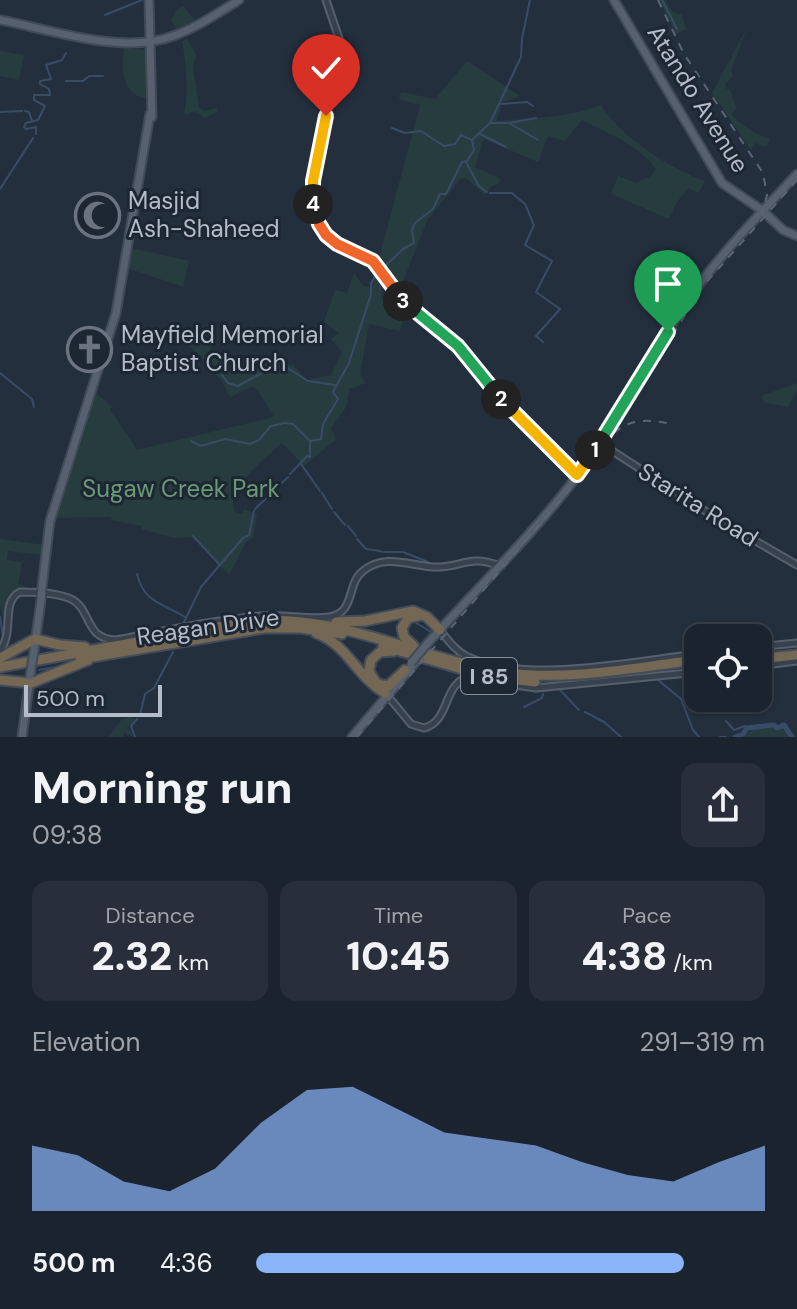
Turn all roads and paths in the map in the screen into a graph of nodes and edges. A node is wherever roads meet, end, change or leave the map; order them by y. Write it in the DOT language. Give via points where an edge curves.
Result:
graph roads {
  1 [pos="149,0"];
  2 [pos="239,0"];
  3 [pos="326,0"];
  4 [pos="614,0"];
  5 [pos="0,20"];
  6 [pos="151,43"];
  7 [pos="797,174"];
  8 [pos="763,211"];
  9 [pos="797,236"];
  10 [pos="600,443"];
  11 [pos="577,475"];
  12 [pos="797,565"];
  13 [pos="500,566"];
  14 [pos="41,595"];
  15 [pos="315,622"];
  16 [pos="286,627"];
  17 [pos="441,631"];
  18 [pos="35,639"];
  19 [pos="797,649"];
  20 [pos="110,650"];
  21 [pos="772,650"];
  22 [pos="0,651"];
  23 [pos="772,655"];
  24 [pos="684,656"];
  25 [pos="444,657"];
  26 [pos="0,658"];
  27 [pos="797,661"];
  28 [pos="411,663"];
  29 [pos="684,664"];
  30 [pos="772,664"];
  31 [pos="684,665"];
  32 [pos="0,670"];
  33 [pos="684,673"];
  34 [pos="0,680"];
  35 [pos="30,680"];
  36 [pos="377,684"];
  37 [pos="386,694"];
  38 [pos="22,737"];
  39 [pos="351,737"];
  1 -- 6 [label="main road"];
  2 -- 6 [label="main road" via="178,38"];
  3 -- 11 [label="street" via="345,56 332,85 312,186 320,227 334,243 377,266 403,300 458,346 488,385"];
  4 -- 8 [label="main road, Atando Avenue" via="722,183"];
  5 -- 6 [label="main road" via="117,43"];
  6 -- 14 [label="main road" via="150,114 115,317 51,520"];
  7 -- 8 [label="main road"];
  8 -- 9 [label="main road, Atando Avenue"];
  8 -- 10 [label="main road" via="693,293"];
  10 -- 11 [label="main road"];
  10 -- 12 [label="street, Starita Road"];
  11 -- 13 [label="main road"];
  13 -- 14 [label="street, Reagan Drive" via="482,560 436,567 384,562 360,573 347,605 333,616 253,616 116,640 96,633 71,599"];
  13 -- 17 [label="main road"];
  14 -- 18 [label="main road"];
  14 -- 22 [label="street" via="20,592 10,599 8,634"];
  15 -- 17 [label="highway" via="358,622 413,611"];
  15 -- 20 [label="highway, I 85" via="257,621"];
  15 -- 25 [label="highway, I 85"];
  16 -- 20 [label="highway, I 85"];
  16 -- 28 [label="highway, I 85" via="334,632"];
  16 -- 37 [label="highway" via="331,640"];
  17 -- 24 [label="street" via="465,655 528,669"];
  17 -- 25 [label="highway" via="414,616 402,628 410,643"];
  17 -- 28 [label="main road, bridge"];
  18 -- 20 [label="highway"];
  18 -- 26 [label="highway"];
  18 -- 35 [label="main road, bridge"];
  19 -- 21 [label="highway"];
  19 -- 23 [label="highway"];
  20 -- 32 [label="highway, I 85"];
  20 -- 35 [label="highway"];
  25 -- 29 [label="highway, I 85" via="538,676"];
  27 -- 30 [label="street"];
  28 -- 31 [label="highway, I 85" via="526,682"];
  28 -- 36 [label="highway" via="388,686"];
  28 -- 36 [label="highway" via="388,651 374,655 369,669"];
  28 -- 37 [label="main road"];
  28 -- 37 [label="main road"];
  33 -- 37 [label="street" via="536,688 465,678 455,684 439,720 424,728 411,724"];
  34 -- 35 [label="highway"];
  35 -- 38 [label="main road"];
  36 -- 37 [label="highway"];
  37 -- 39 [label="main road"];
}
